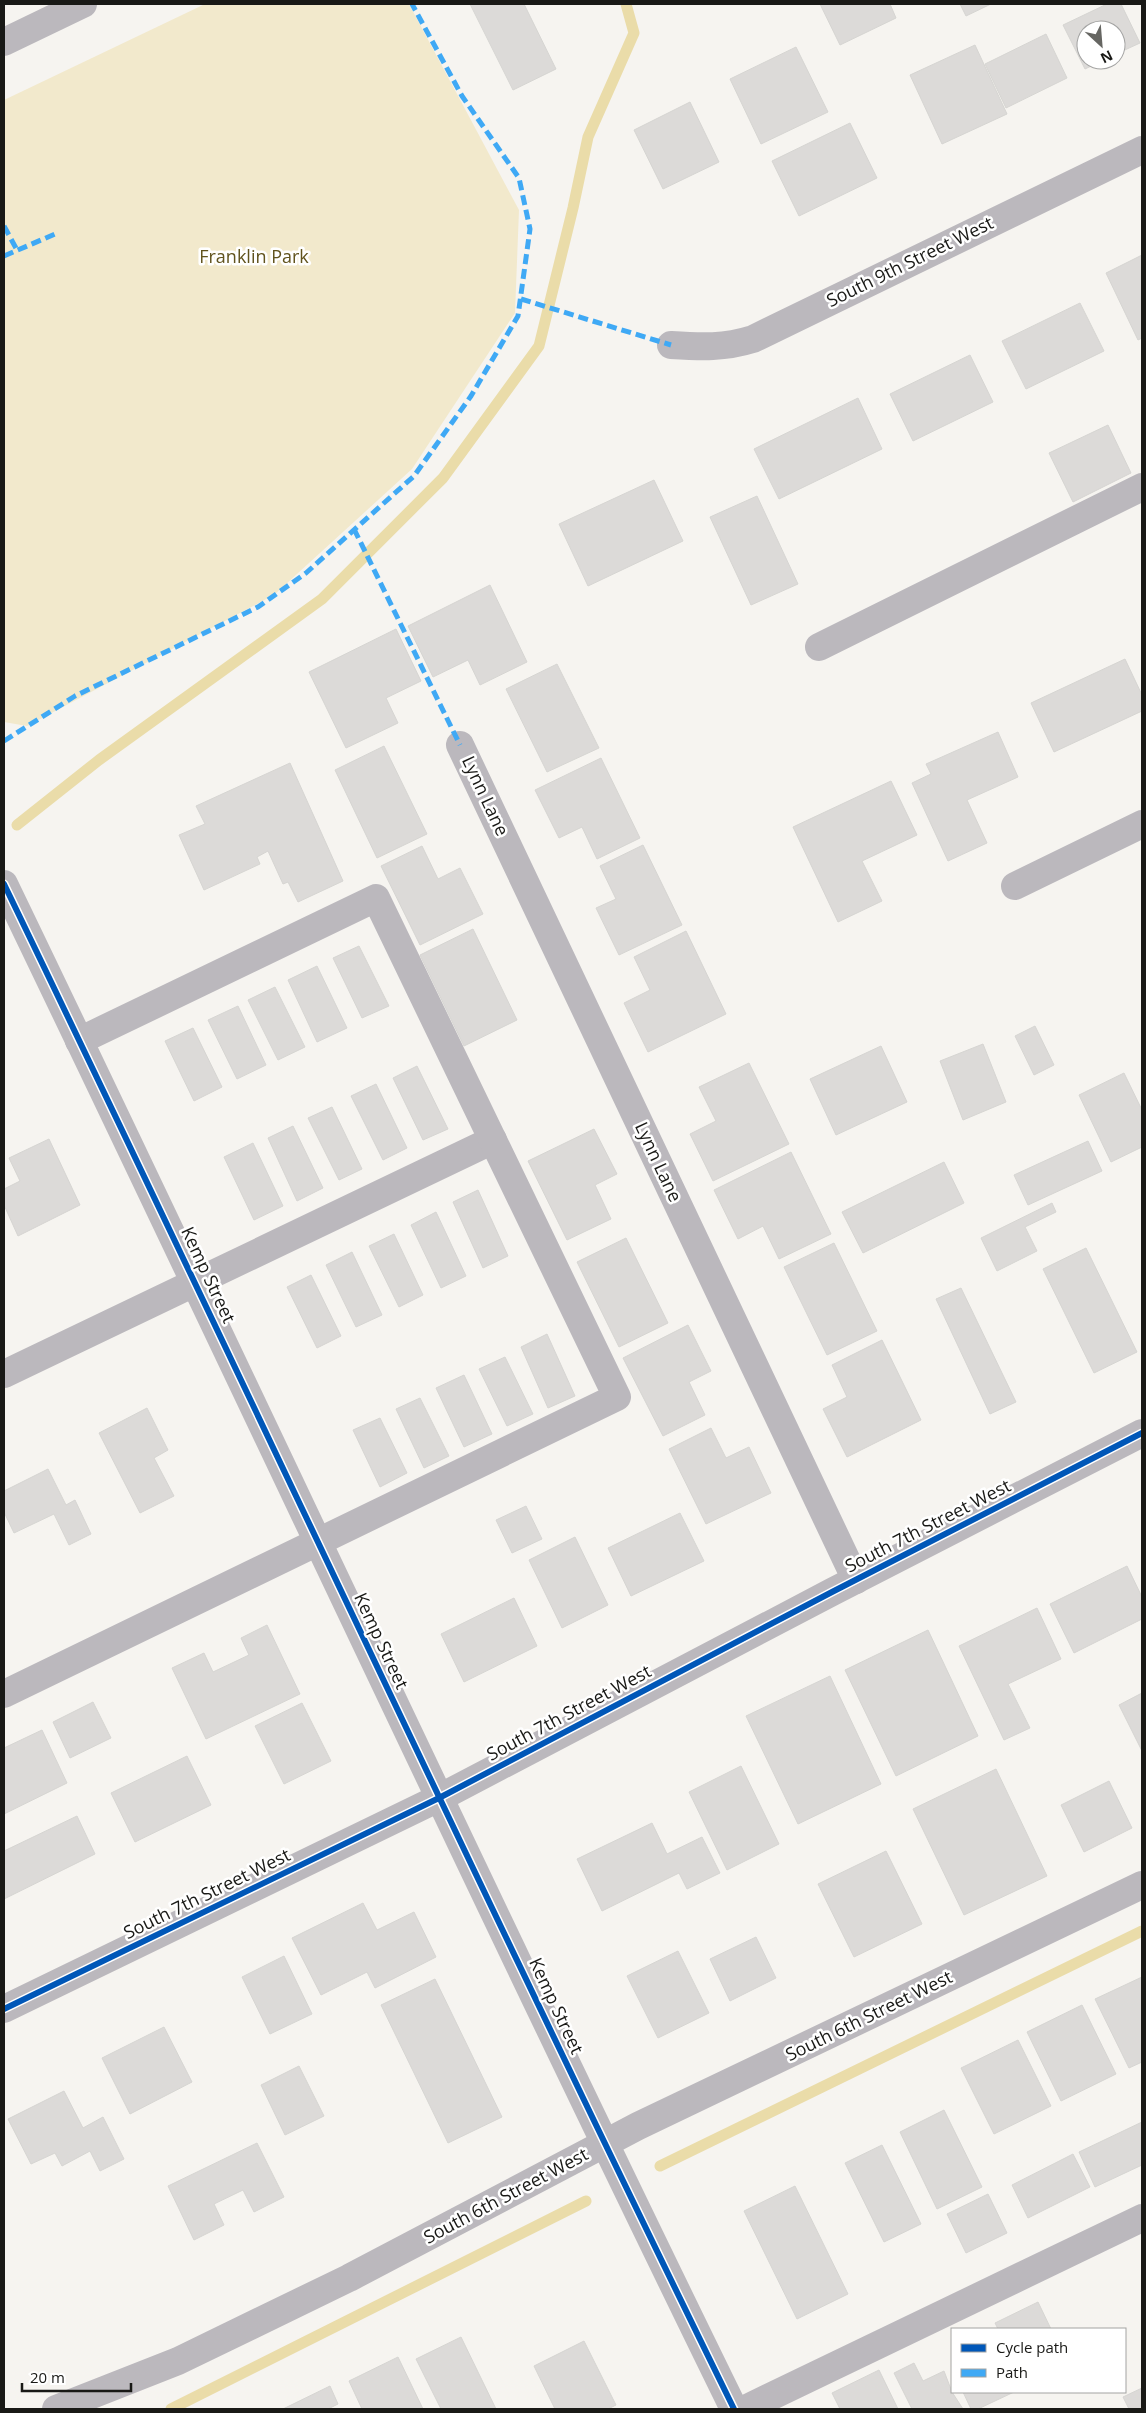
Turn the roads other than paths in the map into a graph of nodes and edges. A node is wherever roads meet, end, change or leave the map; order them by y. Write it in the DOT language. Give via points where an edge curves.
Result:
graph roads {
  1 [pos="84,4"];
  2 [pos="4,42"];
  3 [pos="1142,150"];
  4 [pos="671,345"];
  5 [pos="1142,487"];
  6 [pos="819,647"];
  7 [pos="460,745"];
  8 [pos="1142,824"];
  9 [pos="4,884"];
  10 [pos="1015,886"];
  11 [pos="79,1041"];
  12 [pos="493,1140"];
  13 [pos="196,1282"];
  14 [pos="4,1374"];
  15 [pos="1142,1433"];
  16 [pos="318,1541"];
  17 [pos="856,1580"];
  18 [pos="4,1694"];
  19 [pos="439,1798"];
  20 [pos="1142,1886"];
  21 [pos="4,2010"];
  22 [pos="604,2145"];
  23 [pos="1142,2218"];
  24 [pos="56,2409"];
  25 [pos="734,2409"];
  26 [pos="745,2409"];
  1 -- 2 [label="street"];
  3 -- 4 [label="street, South 9th Street West" via="754,339 731,346"];
  5 -- 6 [label="street"];
  7 -- 17 [label="street, Lynn Lane"];
  8 -- 10 [label="street"];
  9 -- 11 [label="street, Kemp Street"];
  11 -- 12 [label="street" via="376,898"];
  11 -- 13 [label="street, Kemp Street"];
  12 -- 13 [label="street"];
  12 -- 16 [label="street" via="617,1397"];
  13 -- 14 [label="street"];
  13 -- 16 [label="street, Kemp Street"];
  15 -- 17 [label="street, South 7th Street West"];
  16 -- 18 [label="street"];
  16 -- 19 [label="street, Kemp Street"];
  17 -- 19 [label="street, South 7th Street West"];
  19 -- 21 [label="street, South 7th Street West"];
  19 -- 22 [label="street, Kemp Street"];
  20 -- 22 [label="street, South 6th Street West"];
  22 -- 24 [label="street, South 6th Street West" via="349,2278 178,2361"];
  22 -- 25 [label="street, Kemp Street"];
  23 -- 26 [label="street"];
}
